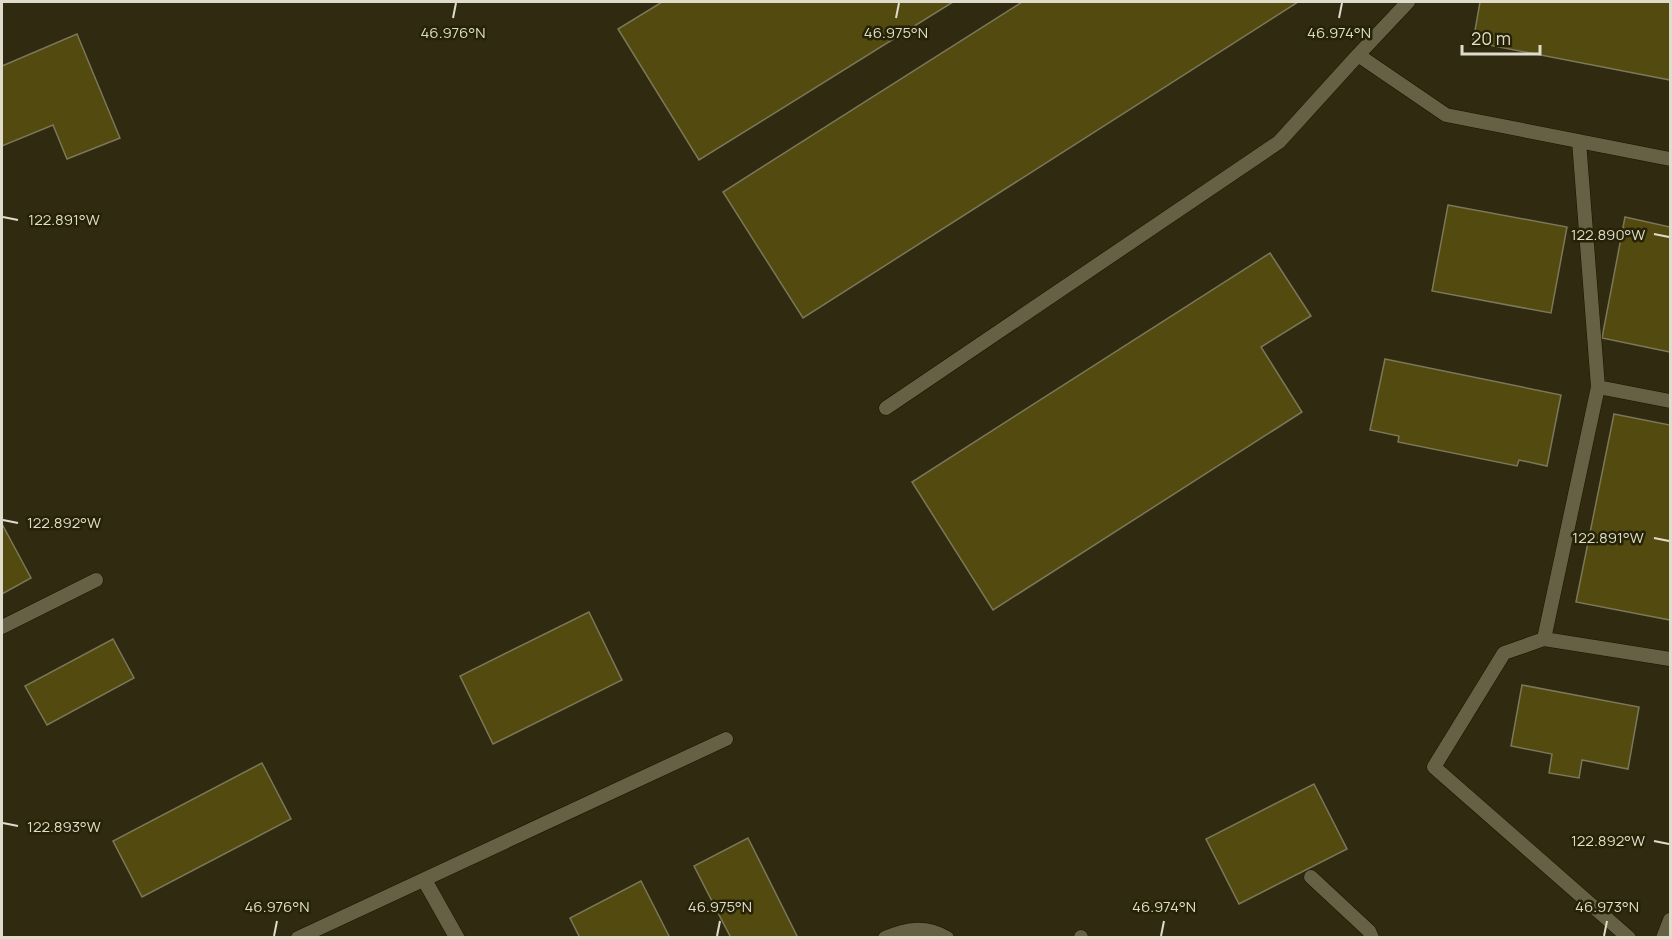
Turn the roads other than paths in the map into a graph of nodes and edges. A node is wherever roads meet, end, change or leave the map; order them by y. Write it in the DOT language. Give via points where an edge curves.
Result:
graph roads {
  1 [pos="1408,2"];
  2 [pos="1359,55"];
  3 [pos="1579,141"];
  4 [pos="1671,159"];
  5 [pos="1598,387"];
  6 [pos="1671,401"];
  7 [pos="886,408"];
  8 [pos="96,580"];
  9 [pos="2,627"];
  10 [pos="1544,639"];
  11 [pos="1671,659"];
  12 [pos="726,739"];
  13 [pos="1311,877"];
  14 [pos="425,880"];
  15 [pos="1671,920"];
  16 [pos="298,938"];
  17 [pos="457,938"];
  18 [pos="885,938"];
  19 [pos="947,938"];
  20 [pos="1372,938"];
  21 [pos="1629,938"];
  22 [pos="1663,938"];
  1 -- 2 [label="lane"];
  2 -- 3 [label="lane" via="1446,115"];
  2 -- 7 [label="lane" via="1279,142"];
  3 -- 4 [label="lane"];
  3 -- 5 [label="lane"];
  5 -- 6 [label="lane"];
  5 -- 10 [label="lane"];
  8 -- 9 [label="lane"];
  10 -- 11 [label="lane"];
  10 -- 21 [label="lane" via="1504,653 1434,767"];
  12 -- 14 [label="lane"];
  13 -- 20 [label="lane"];
  14 -- 16 [label="lane"];
  14 -- 17 [label="street"];
  15 -- 22 [label="lane"];
  18 -- 19 [label="lane" via="912,928 930,930"];
}
